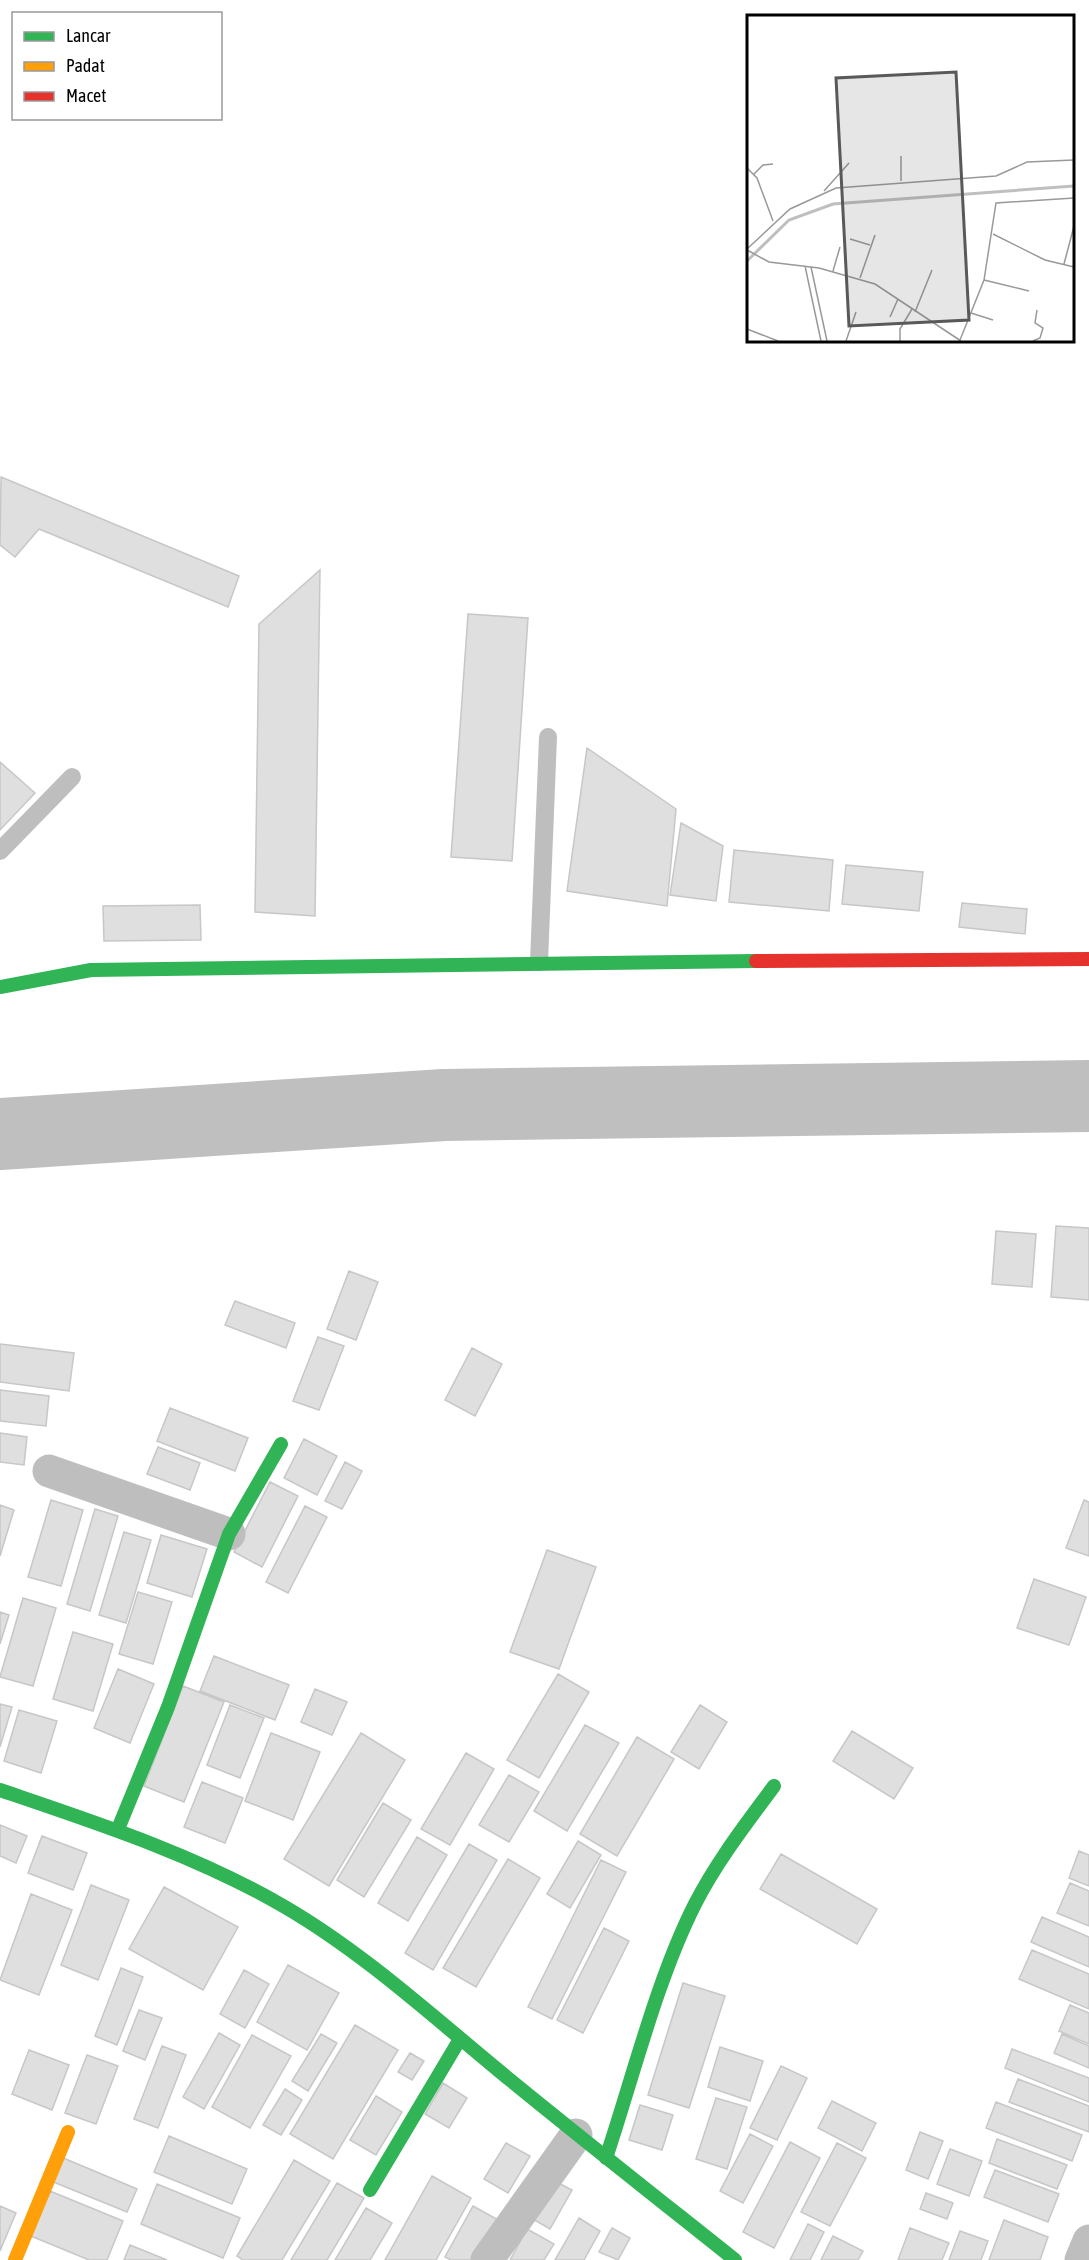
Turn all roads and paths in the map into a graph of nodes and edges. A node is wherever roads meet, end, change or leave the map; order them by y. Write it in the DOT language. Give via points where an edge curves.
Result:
graph roads {
  1 [pos="549,737"];
  2 [pos="72,777"];
  3 [pos="0,851"];
  4 [pos="1089,959"];
  5 [pos="539,962"];
  6 [pos="0,987"];
  7 [pos="281,1444"];
  8 [pos="49,1471"];
  9 [pos="229,1534"];
  10 [pos="774,1786"];
  11 [pos="0,1790"];
  12 [pos="118,1829"];
  13 [pos="460,2039"];
  14 [pos="68,2132"];
  15 [pos="576,2135"];
  16 [pos="606,2158"];
  17 [pos="370,2190"];
  18 [pos="1089,2241"];
  19 [pos="15,2260"];
  20 [pos="487,2260"];
  21 [pos="735,2260"];
  22 [pos="1081,2260"];
  1 -- 5 [label="lane"];
  2 -- 3 [label="lane"];
  4 -- 5 [label="street"];
  5 -- 6 [label="street" via="91,970"];
  7 -- 9 [label="street"];
  8 -- 9 [label="street"];
  9 -- 12 [label="street" via="168,1707"];
  10 -- 16 [label="street" via="725,1852 695,1904 669,1966"];
  11 -- 12 [label="street"];
  12 -- 13 [label="street" via="253,1889 297,1915 351,1952"];
  13 -- 15 [label="street"];
  13 -- 17 [label="street"];
  14 -- 19 [label="street"];
  15 -- 16 [label="street"];
  15 -- 20 [label="street"];
  16 -- 21 [label="street"];
  18 -- 22 [label="street"];
}
